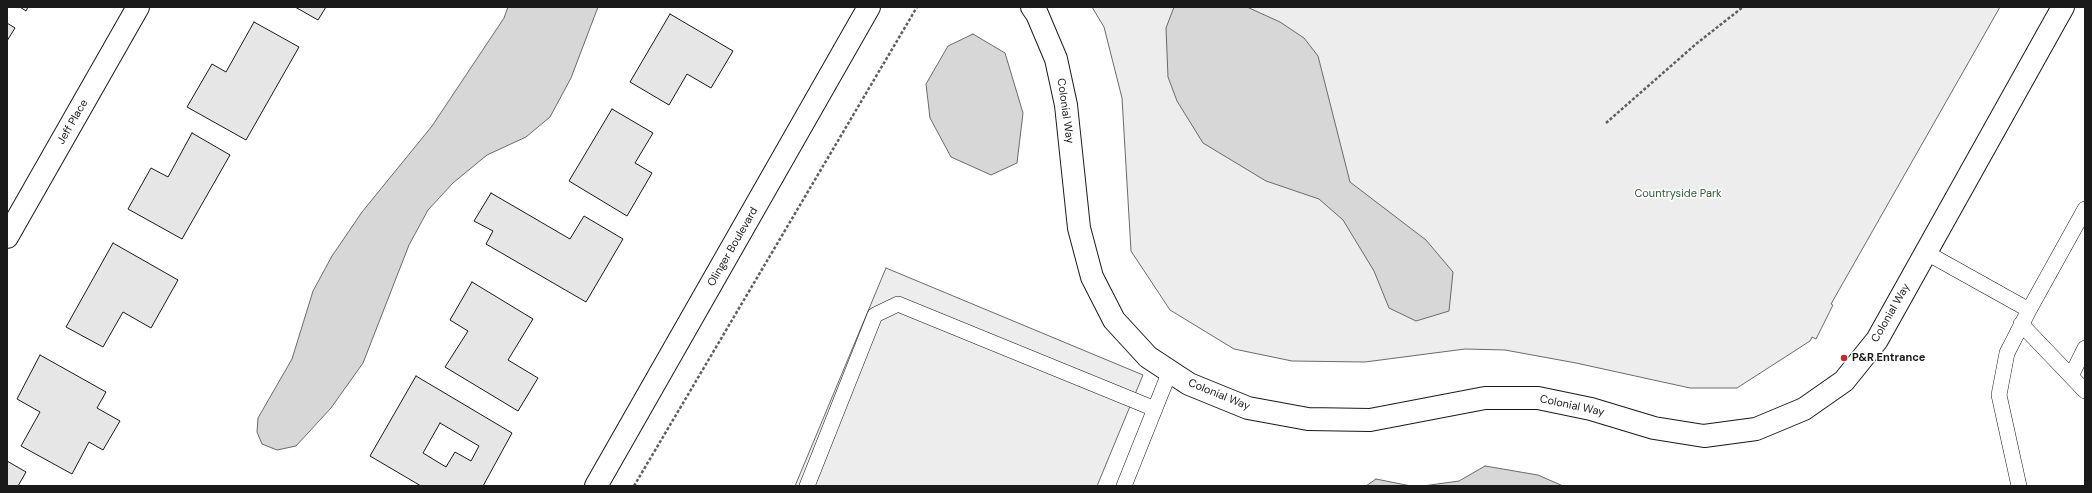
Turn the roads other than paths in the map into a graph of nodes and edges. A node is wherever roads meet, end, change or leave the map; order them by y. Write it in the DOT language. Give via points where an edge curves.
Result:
graph roads {
  1 [pos="138,7"];
  2 [pos="869,7"];
  3 [pos="1032,7"];
  4 [pos="2063,7"];
  5 [pos="2085,209"];
  6 [pos="7,237"];
  7 [pos="1925,252"];
  8 [pos="2028,310"];
  9 [pos="2021,324"];
  10 [pos="2085,348"];
  11 [pos="1170,371"];
  12 [pos="2072,376"];
  13 [pos="2085,390"];
  14 [pos="1155,409"];
  15 [pos="596,486"];
  16 [pos="807,486"];
  17 [pos="1124,486"];
  18 [pos="2020,486"];
  1 -- 6 [label="street, Jeff Place"];
  2 -- 15 [label="street, Olinger Boulevard"];
  3 -- 11 [label="street, Colonial Way" via="1056,59 1066,105 1078,228 1092,276 1114,320 1148,357"];
  4 -- 7 [label="street, Colonial Way"];
  5 -- 8 [label="lane"];
  7 -- 8 [label="lane"];
  7 -- 11 [label="street, Colonial Way" via="1877,340 1844,381 1804,409 1756,429 1704,436 1654,428 1591,409 1538,398 1485,398 1370,420 1308,419 1248,408 1189,384"];
  8 -- 9 [label="lane"];
  9 -- 12 [label="lane"];
  9 -- 18 [label="lane" via="2007,353 1999,395"];
  10 -- 12 [label="lane"];
  11 -- 14 [label="lane"];
  12 -- 13 [label="lane"];
  14 -- 16 [label="lane" via="898,304 875,315"];
  14 -- 17 [label="lane"];
}
